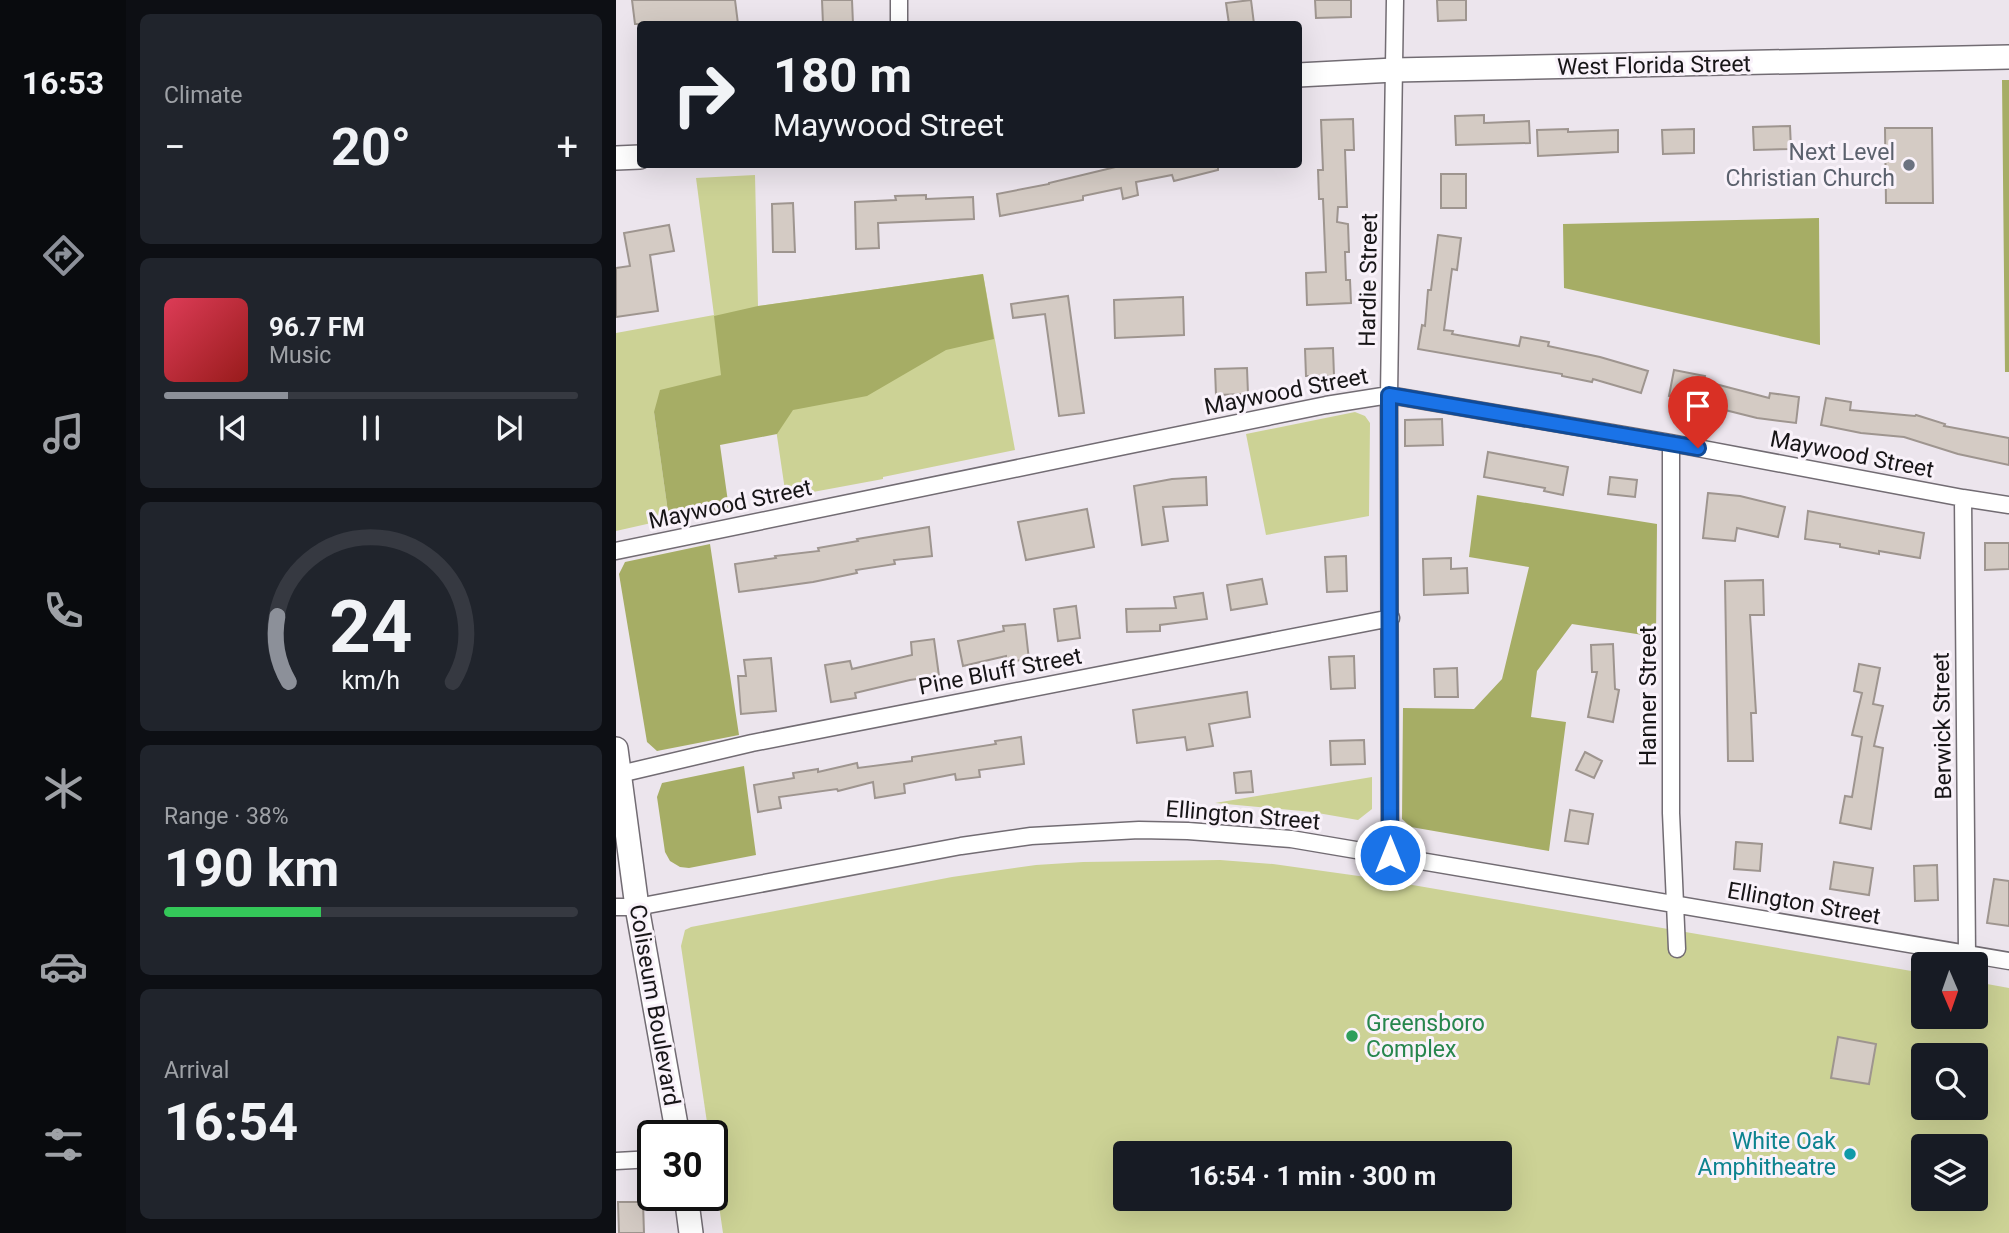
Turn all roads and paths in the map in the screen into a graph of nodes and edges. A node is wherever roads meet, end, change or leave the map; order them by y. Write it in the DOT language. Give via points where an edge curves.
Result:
graph roads {
  1 [pos="899,0"];
  2 [pos="1395,0"];
  3 [pos="899,21"];
  4 [pos="2009,57"];
  5 [pos="1394,70"];
  6 [pos="1302,75"];
  7 [pos="637,157"];
  8 [pos="616,158"];
  9 [pos="1389,395"];
  10 [pos="1671,443"];
  11 [pos="1963,498"];
  12 [pos="2009,505"];
  13 [pos="616,551"];
  14 [pos="1391,618"];
  15 [pos="616,749"];
  16 [pos="620,774"];
  17 [pos="1390,855"];
  18 [pos="1676,904"];
  19 [pos="627,907"];
  20 [pos="1677,949"];
  21 [pos="1955,952"];
  22 [pos="1967,952"];
  23 [pos="1988,958"];
  24 [pos="2009,961"];
  25 [pos="674,1120"];
  26 [pos="637,1160"];
  27 [pos="616,1161"];
  28 [pos="688,1211"];
  29 [pos="691,1233"];
  1 -- 3 [label="street"];
  2 -- 5 [label="street, Hardie Street"];
  4 -- 5 [label="main road, West Florida Street"];
  5 -- 6 [label="main road, West Florida Street"];
  5 -- 9 [label="street, Hardie Street"];
  7 -- 8 [label="main road"];
  9 -- 10 [label="street, Maywood Street"];
  9 -- 13 [label="street, Maywood Street"];
  9 -- 14 [label="street, Hardie Street"];
  10 -- 11 [label="street, Maywood Street"];
  10 -- 18 [label="street, Hanner Street" via="1671,813"];
  11 -- 12 [label="street, Maywood Street"];
  11 -- 22 [label="street, Berwick Street"];
  14 -- 16 [label="street, Pine Bluff Street" via="752,743"];
  14 -- 17 [label="street, Hardie Street"];
  15 -- 16 [label="main road, Coliseum Boulevard"];
  16 -- 19 [label="main road, Coliseum Boulevard"];
  17 -- 18 [label="street, Ellington Street"];
  17 -- 19 [label="street, Ellington Street" via="1207,832 1139,830 1031,836"];
  18 -- 20 [label="street, Hanner Street"];
  18 -- 21 [label="street, Ellington Street"];
  19 -- 25 [label="main road, Coliseum Boulevard"];
  23 -- 24 [label="street, Ellington Street"];
  26 -- 27 [label="street"];
  28 -- 29 [label="main road"];
}
